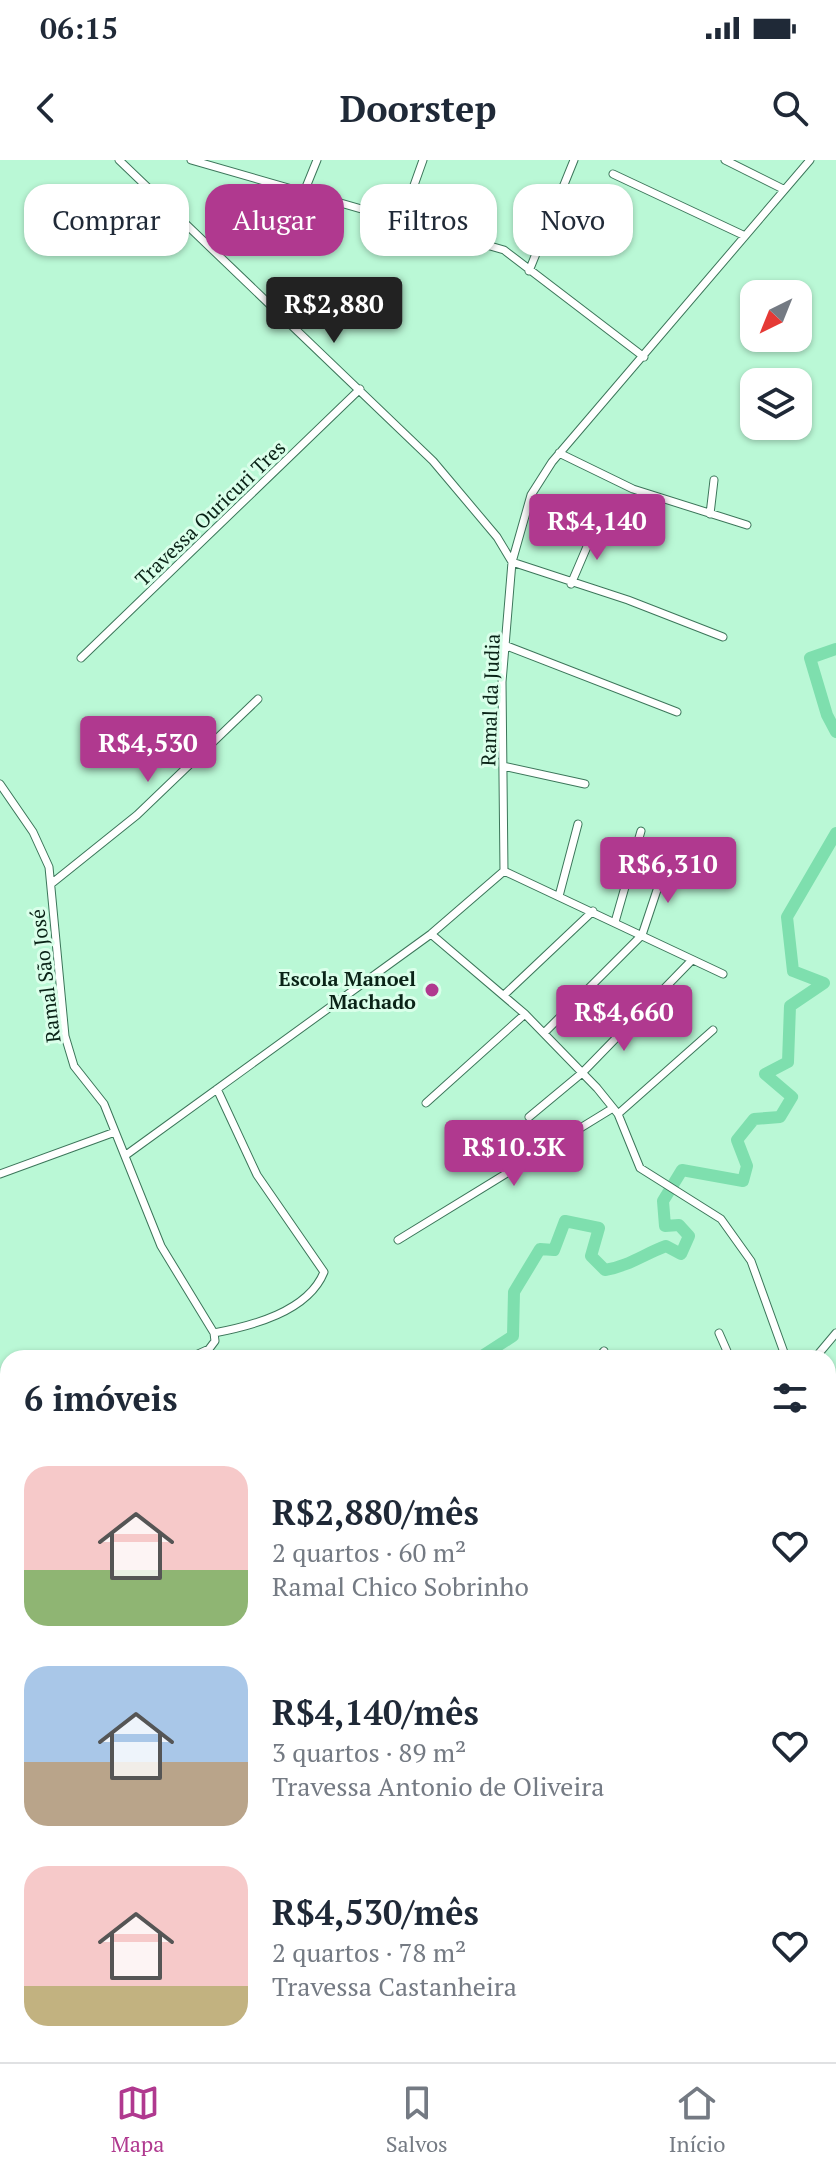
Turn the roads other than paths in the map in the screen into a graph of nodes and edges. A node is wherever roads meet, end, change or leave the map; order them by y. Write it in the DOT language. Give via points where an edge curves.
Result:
graph roads {
  1 [pos="119,160"];
  2 [pos="191,160"];
  3 [pos="317,160"];
  4 [pos="423,160"];
  5 [pos="574,160"];
  6 [pos="725,160"];
  7 [pos="810,160"];
  8 [pos="613,174"];
  9 [pos="276,184"];
  10 [pos="307,184"];
  11 [pos="414,184"];
  12 [pos="783,189"];
  13 [pos="743,235"];
  14 [pos="497,248"];
  15 [pos="529,271"];
  16 [pos="644,357"];
  17 [pos="360,389"];
  18 [pos="559,453"];
  19 [pos="714,480"];
  20 [pos="710,514"];
  21 [pos="747,525"];
  22 [pos="595,528"];
  23 [pos="512,562"];
  24 [pos="571,584"];
  25 [pos="723,637"];
  26 [pos="507,646"];
  27 [pos="81,658"];
  28 [pos="258,699"];
  29 [pos="677,712"];
  30 [pos="503,766"];
  31 [pos="0,784"];
  32 [pos="585,784"];
  33 [pos="578,824"];
  34 [pos="641,831"];
  35 [pos="665,866"];
  36 [pos="504,871"];
  37 [pos="51,884"];
  38 [pos="559,896"];
  39 [pos="593,911"];
  40 [pos="615,922"];
  41 [pos="431,934"];
  42 [pos="642,935"];
  43 [pos="692,960"];
  44 [pos="723,974"];
  45 [pos="504,995"];
  46 [pos="525,1014"];
  47 [pos="713,1030"];
  48 [pos="544,1033"];
  49 [pos="582,1073"];
  50 [pos="217,1089"];
  51 [pos="426,1103"];
  52 [pos="616,1111"];
  53 [pos="529,1117"];
  54 [pos="115,1132"];
  55 [pos="126,1155"];
  56 [pos="0,1174"];
  57 [pos="398,1240"];
  58 [pos="214,1333"];
  59 [pos="719,1333"];
  60 [pos="836,1333"];
  61 [pos="207,1350"];
  62 [pos="726,1350"];
  63 [pos="783,1350"];
  64 [pos="822,1350"];
  65 [pos="180,2062"];
  66 [pos="205,2062"];
  1 -- 17 [label="street"];
  2 -- 9 [label="street"];
  3 -- 10 [label="street"];
  4 -- 11 [label="street"];
  5 -- 15 [label="street"];
  6 -- 12 [label="street"];
  7 -- 12 [label="street, Ramal da Judia"];
  8 -- 13 [label="street"];
  12 -- 13 [label="street, Ramal da Judia"];
  13 -- 16 [label="street, Ramal da Judia"];
  14 -- 15 [label="street"];
  15 -- 16 [label="street"];
  16 -- 18 [label="street, Ramal da Judia"];
  17 -- 23 [label="street" via="433,461"];
  17 -- 27 [label="street, Travessa Ouricuri Tres"];
  18 -- 20 [label="street" via="633,489"];
  18 -- 23 [label="street, Ramal da Judia" via="531,495"];
  19 -- 20 [label="street"];
  20 -- 21 [label="street"];
  22 -- 24 [label="street"];
  23 -- 24 [label="street"];
  23 -- 26 [label="street, Ramal da Judia"];
  24 -- 25 [label="street"];
  26 -- 29 [label="street"];
  26 -- 30 [label="street, Ramal da Judia"];
  28 -- 37 [label="street" via="137,815"];
  30 -- 32 [label="street"];
  30 -- 36 [label="street, Ramal da Judia"];
  31 -- 37 [label="street, Ramal São José" via="46,856"];
  33 -- 38 [label="street"];
  34 -- 40 [label="street"];
  35 -- 42 [label="street"];
  36 -- 38 [label="street"];
  36 -- 41 [label="street"];
  37 -- 54 [label="street, Ramal São José" via="65,1036 74,1066 104,1104"];
  38 -- 39 [label="street"];
  39 -- 40 [label="street"];
  39 -- 45 [label="street"];
  40 -- 42 [label="street"];
  41 -- 45 [label="street"];
  41 -- 50 [label="street"];
  42 -- 43 [label="street"];
  42 -- 48 [label="street"];
  43 -- 44 [label="street"];
  43 -- 49 [label="street"];
  45 -- 46 [label="street"];
  46 -- 48 [label="street"];
  46 -- 51 [label="street"];
  47 -- 52 [label="street"];
  48 -- 49 [label="street"];
  49 -- 52 [label="street"];
  49 -- 53 [label="street"];
  50 -- 55 [label="street"];
  50 -- 58 [label="street" via="257,1175 324,1275 275,1318"];
  52 -- 57 [label="street"];
  52 -- 63 [label="street" via="635,1161 652,1178 721,1219 744,1248"];
  54 -- 55 [label="street, Ramal São José"];
  54 -- 56 [label="street"];
  55 -- 58 [label="street, Ramal São José" via="161,1246"];
  58 -- 61 [label="street"];
  59 -- 62 [label="street"];
  60 -- 64 [label="street"];
  65 -- 66 [label="street"];
}
